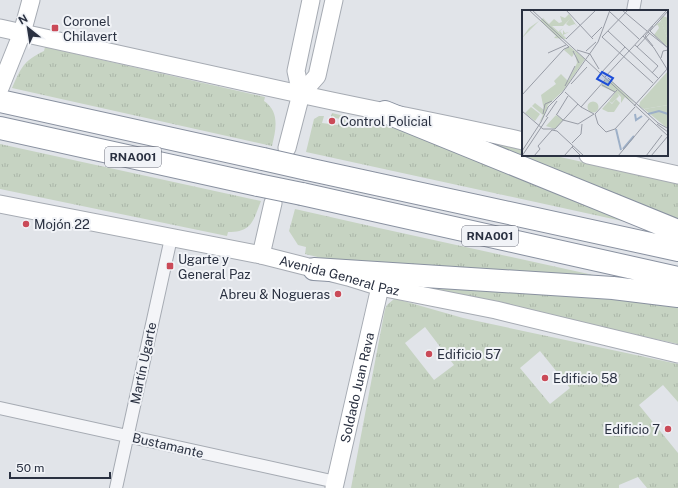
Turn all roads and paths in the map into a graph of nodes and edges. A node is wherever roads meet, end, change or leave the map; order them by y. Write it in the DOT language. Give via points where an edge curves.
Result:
graph roads {
  1 [pos="31,0"];
  2 [pos="311,0"];
  3 [pos="334,0"];
  4 [pos="636,0"];
  5 [pos="633,10"];
  6 [pos="0,28"];
  7 [pos="22,33"];
  8 [pos="0,88"];
  9 [pos="302,94"];
  10 [pos="8,103"];
  11 [pos="385,112"];
  12 [pos="3,129"];
  13 [pos="522,141"];
  14 [pos="287,148"];
  15 [pos="597,156"];
  16 [pos="678,175"];
  17 [pos="273,203"];
  18 [pos="0,204"];
  19 [pos="678,231"];
  20 [pos="171,238"];
  21 [pos="678,250"];
  22 [pos="261,255"];
  23 [pos="314,269"];
  24 [pos="678,278"];
  25 [pos="380,287"];
  26 [pos="678,296"];
  27 [pos="678,354"];
  28 [pos="0,408"];
  29 [pos="127,436"];
  30 [pos="335,485"];
  31 [pos="116,488"];
  1 -- 7 [label="street"];
  2 -- 9 [label="street" via="296,71"];
  3 -- 9 [label="street" via="317,76"];
  4 -- 5 [label="street"];
  6 -- 7 [label="street"];
  7 -- 8 [label="street"];
  7 -- 9 [label="street"];
  9 -- 11 [label="street"];
  9 -- 14 [label="street"];
  10 -- 21 [label="highway, RNA001, bridge"];
  11 -- 13 [label="street"];
  11 -- 19 [label="highway"];
  12 -- 24 [label="highway, RNA001, bridge"];
  15 -- 16 [label="street"];
  17 -- 22 [label="street"];
  18 -- 20 [label="street, Avenida General Paz"];
  20 -- 22 [label="street, Avenida General Paz"];
  20 -- 29 [label="street, Martín Ugarte"];
  22 -- 23 [label="street, Avenida General Paz"];
  23 -- 25 [label="street, Avenida General Paz"];
  23 -- 26 [label="highway" via="613,288"];
  25 -- 27 [label="street, Avenida General Paz" via="496,310"];
  25 -- 30 [label="street, Soldado Juan Rava"];
  28 -- 29 [label="street, Bustamante"];
  29 -- 30 [label="street, Bustamante"];
  29 -- 31 [label="street, Martín Ugarte"];
}
